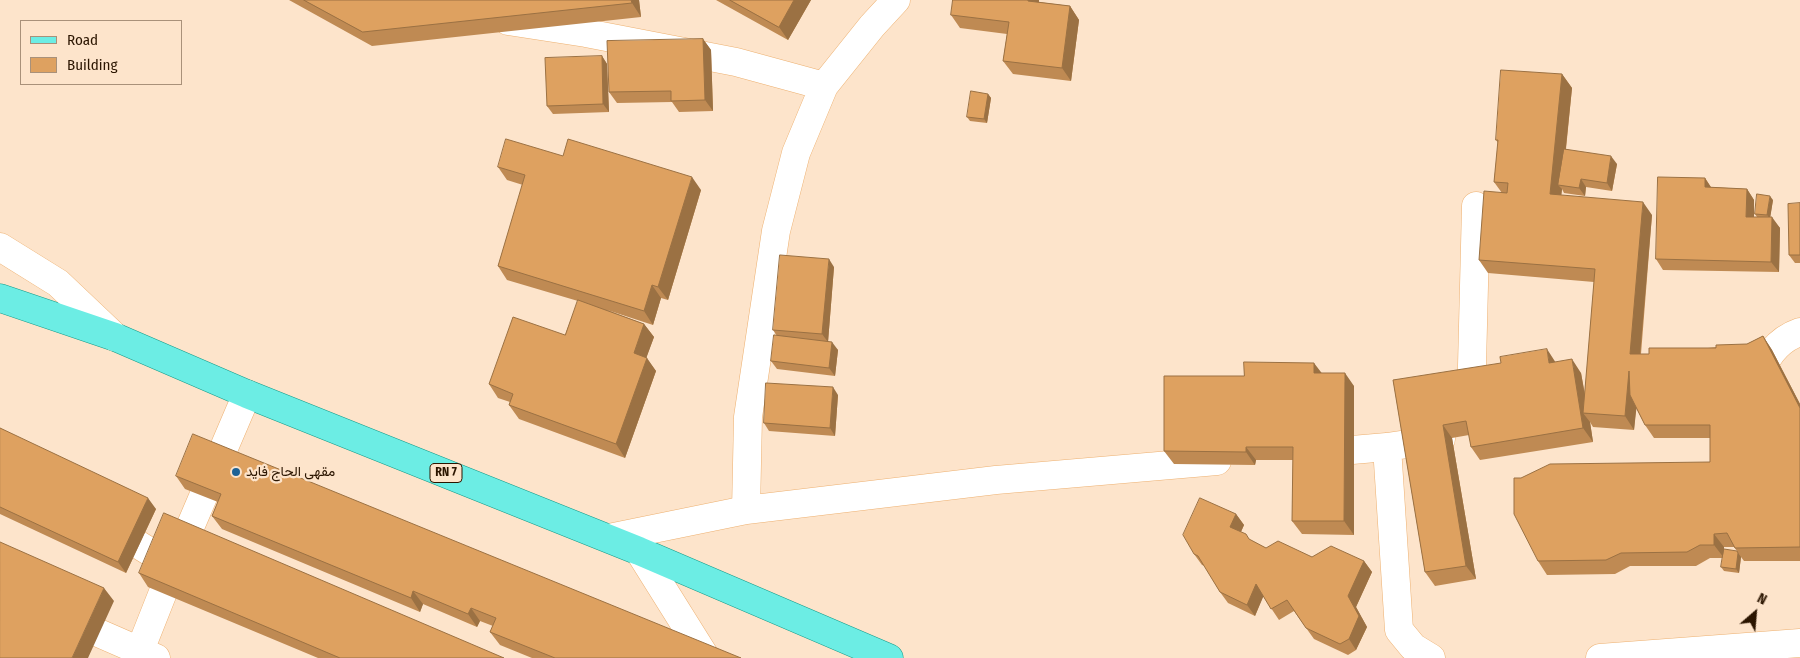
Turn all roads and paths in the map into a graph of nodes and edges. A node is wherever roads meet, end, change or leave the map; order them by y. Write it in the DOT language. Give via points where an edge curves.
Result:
graph roads {
  1 [pos="896,0"];
  2 [pos="481,17"];
  3 [pos="824,86"];
  4 [pos="1476,206"];
  5 [pos="0,248"];
  6 [pos="0,298"];
  7 [pos="1800,332"];
  8 [pos="115,337"];
  9 [pos="247,394"];
  10 [pos="1762,404"];
  11 [pos="1387,447"];
  12 [pos="1292,455"];
  13 [pos="1244,459"];
  14 [pos="746,510"];
  15 [pos="84,511"];
  16 [pos="609,538"];
  17 [pos="639,550"];
  18 [pos="173,567"];
  19 [pos="199,579"];
  20 [pos="0,590"];
  21 [pos="1800,643"];
  22 [pos="144,656"];
  23 [pos="706,658"];
  24 [pos="889,658"];
  25 [pos="1431,658"];
  26 [pos="1600,658"];
  1 -- 3 [label="street"];
  2 -- 3 [label="street" via="736,62"];
  3 -- 14 [label="street" via="796,154 776,231 748,417"];
  4 -- 11 [label="street" via="1470,434"];
  5 -- 8 [label="street" via="58,283"];
  6 -- 8 [label="main road, RN 7"];
  7 -- 10 [label="street" via="1779,343 1768,356 1743,405"];
  8 -- 9 [label="main road, RN 7"];
  9 -- 16 [label="main road, RN 7"];
  9 -- 18 [label="street"];
  11 -- 12 [label="street"];
  11 -- 25 [label="street" via="1399,630 1413,647"];
  13 -- 14 [label="street" via="996,480"];
  14 -- 16 [label="street"];
  15 -- 18 [label="street"];
  16 -- 17 [label="main road, RN 7"];
  17 -- 23 [label="street"];
  17 -- 24 [label="main road, RN 7"];
  18 -- 19 [label="street"];
  18 -- 22 [label="street"];
  20 -- 22 [label="street"];
  21 -- 26 [label="street"];
}
